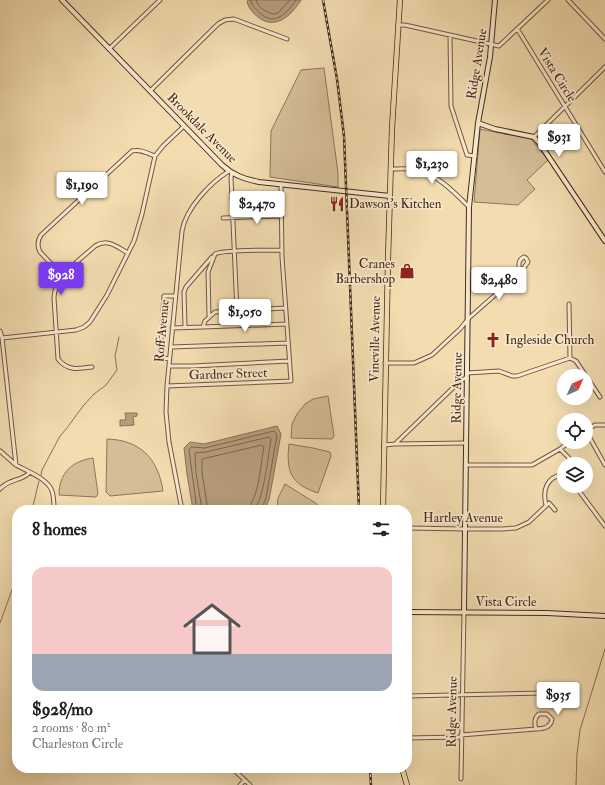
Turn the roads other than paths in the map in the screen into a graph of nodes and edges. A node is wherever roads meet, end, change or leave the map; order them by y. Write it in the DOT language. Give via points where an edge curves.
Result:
graph roads {
  1 [pos="62,0"];
  2 [pos="160,0"];
  3 [pos="400,0"];
  4 [pos="495,0"];
  5 [pos="548,0"];
  6 [pos="568,0"];
  7 [pos="398,25"];
  8 [pos="518,30"];
  9 [pos="450,35"];
  10 [pos="287,39"];
  11 [pos="605,39"];
  12 [pos="492,44"];
  13 [pos="109,49"];
  14 [pos="605,67"];
  15 [pos="150,91"];
  16 [pos="564,106"];
  17 [pos="478,123"];
  18 [pos="184,126"];
  19 [pos="534,137"];
  20 [pos="154,156"];
  21 [pos="475,156"];
  22 [pos="391,169"];
  23 [pos="231,172"];
  24 [pos="605,172"];
  25 [pos="281,184"];
  26 [pos="390,196"];
  27 [pos="469,207"];
  28 [pos="281,216"];
  29 [pos="223,218"];
  30 [pos="232,219"];
  31 [pos="605,241"];
  32 [pos="281,250"];
  33 [pos="234,252"];
  34 [pos="128,253"];
  35 [pos="215,254"];
  36 [pos="520,272"];
  37 [pos="63,276"];
  38 [pos="175,296"];
  39 [pos="569,304"];
  40 [pos="285,308"];
  41 [pos="237,312"];
  42 [pos="209,316"];
  43 [pos="469,318"];
  44 [pos="287,324"];
  45 [pos="185,327"];
  46 [pos="203,327"];
  47 [pos="172,328"];
  48 [pos="0,331"];
  49 [pos="56,332"];
  50 [pos="2,338"];
  51 [pos="288,343"];
  52 [pos="171,347"];
  53 [pos="169,358"];
  54 [pos="570,358"];
  55 [pos="289,361"];
  56 [pos="385,363"];
  57 [pos="169,366"];
  58 [pos="92,367"];
  59 [pos="581,369"];
  60 [pos="467,375"];
  61 [pos="167,386"];
  62 [pos="593,386"];
  63 [pos="600,397"];
  64 [pos="605,425"];
  65 [pos="593,427"];
  66 [pos="466,443"];
  67 [pos="593,443"];
  68 [pos="395,444"];
  69 [pos="384,445"];
  70 [pos="560,449"];
  71 [pos="0,450"];
  72 [pos="569,457"];
  73 [pos="16,465"];
  74 [pos="466,465"];
  75 [pos="605,465"];
  76 [pos="29,473"];
  77 [pos="557,476"];
  78 [pos="0,482"];
  79 [pos="5,483"];
  80 [pos="0,489"];
  81 [pos="581,493"];
  82 [pos="53,505"];
  83 [pos="181,505"];
  84 [pos="382,505"];
  85 [pos="546,505"];
  86 [pos="555,510"];
  87 [pos="605,526"];
  88 [pos="412,528"];
  89 [pos="465,529"];
  90 [pos="412,612"];
  91 [pos="464,612"];
  92 [pos="605,616"];
  93 [pos="543,693"];
  94 [pos="462,694"];
  95 [pos="412,696"];
  96 [pos="536,729"];
  97 [pos="462,736"];
  98 [pos="412,738"];
  99 [pos="237,773"];
  100 [pos="403,773"];
  101 [pos="461,779"];
  102 [pos="245,780"];
  103 [pos="240,785"];
  104 [pos="250,785"];
  105 [pos="407,785"];
  1 -- 13 [label="street, Brookdale Avenue"];
  2 -- 13 [label="street"];
  3 -- 7 [label="main road, Vineville Avenue"];
  4 -- 12 [label="street, Ridge Avenue"];
  5 -- 8 [label="street"];
  6 -- 11 [label="street"];
  7 -- 9 [label="street"];
  7 -- 22 [label="main road, Vineville Avenue"];
  8 -- 12 [label="street" via="500,46"];
  8 -- 16 [label="street, Vista Circle"];
  9 -- 12 [label="street"];
  9 -- 21 [label="street" via="451,106 467,155"];
  10 -- 15 [label="street" via="237,20 225,20"];
  12 -- 17 [label="street, Ridge Avenue"];
  13 -- 15 [label="street, Brookdale Avenue"];
  14 -- 16 [label="street"];
  15 -- 18 [label="street, Brookdale Avenue"];
  16 -- 19 [label="street"];
  16 -- 24 [label="street, Vista Circle"];
  17 -- 19 [label="street"];
  17 -- 21 [label="street, Ridge Avenue"];
  18 -- 20 [label="street"];
  18 -- 23 [label="street, Brookdale Avenue"];
  19 -- 31 [label="street"];
  20 -- 34 [label="street" via="137,233"];
  20 -- 37 [label="street" via="142,151 132,151 41,235 38,241 40,252"];
  21 -- 27 [label="street, Ridge Avenue"];
  22 -- 26 [label="main road, Vineville Avenue"];
  22 -- 27 [label="street" via="416,170 428,174"];
  23 -- 25 [label="street, Brookdale Avenue" via="247,180"];
  23 -- 30 [label="street"];
  23 -- 38 [label="street, Roff Avenue" via="207,189 183,224"];
  25 -- 26 [label="street, Brookdale Avenue"];
  25 -- 28 [label="street"];
  26 -- 56 [label="main road, Vineville Avenue"];
  27 -- 43 [label="street, Ridge Avenue"];
  28 -- 30 [label="street"];
  28 -- 32 [label="street"];
  29 -- 30 [label="street"];
  30 -- 33 [label="street"];
  32 -- 33 [label="street"];
  32 -- 40 [label="street"];
  33 -- 35 [label="street"];
  33 -- 41 [label="street"];
  34 -- 37 [label="street" via="113,244 101,243"];
  34 -- 49 [label="street" via="107,295 87,325"];
  35 -- 42 [label="street" via="208,272"];
  35 -- 45 [label="street" via="186,287"];
  36 -- 36 [label="street" via="528,262 524,257 519,262"];
  36 -- 43 [label="street"];
  37 -- 49 [label="street" via="54,294"];
  38 -- 47 [label="street, Roff Avenue"];
  38 -- 53 [label="street" via="164,296 160,357"];
  39 -- 54 [label="street"];
  40 -- 41 [label="street"];
  40 -- 44 [label="street"];
  41 -- 42 [label="street" via="215,312"];
  42 -- 46 [label="street"];
  43 -- 56 [label="street" via="432,355 404,364"];
  43 -- 60 [label="street, Ridge Avenue"];
  44 -- 46 [label="street"];
  44 -- 51 [label="street"];
  45 -- 46 [label="street"];
  45 -- 47 [label="street"];
  47 -- 52 [label="street, Roff Avenue"];
  48 -- 50 [label="street"];
  49 -- 50 [label="street"];
  49 -- 58 [label="street" via="58,359 63,364 73,368"];
  50 -- 73 [label="street"];
  51 -- 52 [label="street"];
  51 -- 55 [label="street"];
  52 -- 53 [label="street, Roff Avenue"];
  53 -- 57 [label="street, Roff Avenue"];
  54 -- 59 [label="street" via="576,361"];
  54 -- 60 [label="street" via="518,376 499,371"];
  55 -- 57 [label="street"];
  55 -- 61 [label="street, Gardner Street" via="291,381"];
  56 -- 69 [label="main road, Vineville Avenue"];
  57 -- 61 [label="street, Roff Avenue"];
  60 -- 66 [label="street, Ridge Avenue"];
  60 -- 68 [label="street"];
  61 -- 83 [label="street, Roff Avenue" via="168,436"];
  62 -- 63 [label="street"];
  64 -- 65 [label="street"];
  66 -- 68 [label="street"];
  66 -- 74 [label="street, Ridge Avenue"];
  67 -- 75 [label="street"];
  68 -- 69 [label="street"];
  69 -- 84 [label="main road, Vineville Avenue"];
  70 -- 72 [label="street"];
  70 -- 74 [label="street" via="532,465"];
  71 -- 73 [label="street"];
  73 -- 76 [label="street"];
  74 -- 89 [label="street, Ridge Avenue"];
  76 -- 79 [label="street"];
  76 -- 82 [label="street" via="41,478 51,488"];
  77 -- 85 [label="street" via="552,478 544,492"];
  78 -- 79 [label="street"];
  79 -- 80 [label="street"];
  81 -- 87 [label="street"];
  85 -- 86 [label="street" via="549,503"];
  85 -- 89 [label="street, Hartley Avenue" via="529,522 516,528"];
  88 -- 89 [label="street, Hartley Avenue"];
  89 -- 91 [label="street, Ridge Avenue"];
  90 -- 91 [label="street, Vista Circle"];
  91 -- 92 [label="street, Vista Circle"];
  91 -- 94 [label="street, Ridge Avenue"];
  93 -- 94 [label="street"];
  94 -- 95 [label="street"];
  94 -- 97 [label="street, Ridge Avenue"];
  96 -- 96 [label="street" via="549,725 552,719 550,716 537,716"];
  96 -- 97 [label="street"];
  97 -- 98 [label="street"];
  97 -- 101 [label="street, Ridge Avenue"];
  99 -- 102 [label="street"];
  100 -- 105 [label="main road"];
  102 -- 103 [label="street"];
  102 -- 104 [label="street"];
}
